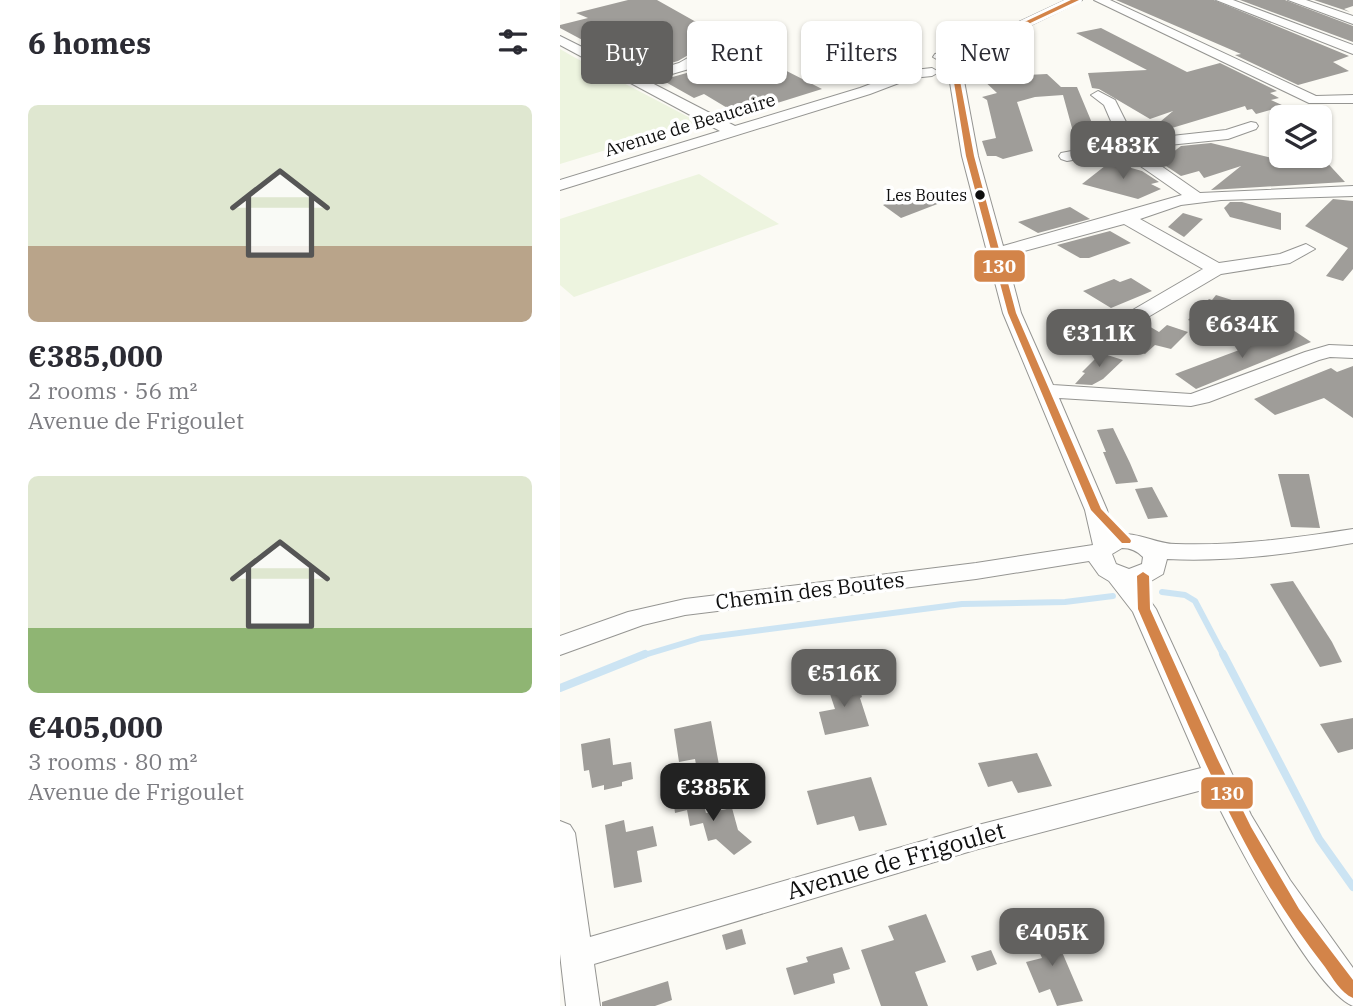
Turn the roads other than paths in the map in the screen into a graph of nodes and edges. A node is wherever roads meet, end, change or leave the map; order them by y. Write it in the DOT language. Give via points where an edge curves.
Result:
graph roads {
  1 [pos="1076,0"];
  2 [pos="1100,0"];
  3 [pos="1222,0"];
  4 [pos="1294,0"];
  5 [pos="1353,20"];
  6 [pos="1034,22"];
  7 [pos="560,40"];
  8 [pos="1353,50"];
  9 [pos="581,51"];
  10 [pos="942,69"];
  11 [pos="936,71"];
  12 [pos="644,84"];
  13 [pos="947,84"];
  14 [pos="1098,95"];
  15 [pos="1353,99"];
  16 [pos="1251,126"];
  17 [pos="734,132"];
  18 [pos="1130,145"];
  19 [pos="1067,156"];
  20 [pos="560,185"];
  21 [pos="1353,191"];
  22 [pos="1196,197"];
  23 [pos="986,215"];
  24 [pos="1126,218"];
  25 [pos="1088,228"];
  26 [pos="1033,236"];
  27 [pos="993,247"];
  28 [pos="1306,249"];
  29 [pos="1216,269"];
  30 [pos="1093,323"];
  31 [pos="1353,352"];
  32 [pos="1044,391"];
  33 [pos="1353,536"];
  34 [pos="1110,556"];
  35 [pos="1150,563"];
  36 [pos="1144,609"];
  37 [pos="560,646"];
  38 [pos="1218,775"];
  39 [pos="560,833"];
  40 [pos="577,955"];
  41 [pos="1353,991"];
  42 [pos="583,1006"];
  1 -- 6 [label="street, Avenue de Beaucaire"];
  2 -- 15 [label="street" via="1314,100"];
  3 -- 8 [label="street"];
  4 -- 5 [label="street"];
  7 -- 9 [label="street"];
  10 -- 10 [label="street" via="940,57 918,62"];
  11 -- 17 [label="street, Avenue de Beaucaire"];
  12 -- 17 [label="street"];
  13 -- 23 [label="street"];
  14 -- 18 [label="street" via="1110,103"];
  16 -- 18 [label="street" via="1228,134"];
  17 -- 20 [label="street, Avenue de Beaucaire"];
  18 -- 19 [label="street"];
  18 -- 22 [label="street" via="1138,159"];
  21 -- 22 [label="street"];
  22 -- 24 [label="street"];
  23 -- 26 [label="street" via="1005,230"];
  23 -- 27 [label="street"];
  24 -- 25 [label="street"];
  24 -- 29 [label="street"];
  25 -- 26 [label="street"];
  25 -- 27 [label="street"];
  26 -- 27 [label="street"];
  27 -- 32 [label="street" via="1012,313"];
  28 -- 29 [label="street" via="1284,259"];
  29 -- 30 [label="street" via="1136,316"];
  31 -- 32 [label="street" via="1312,356 1191,400"];
  32 -- 34 [label="street" via="1096,510"];
  33 -- 35 [label="street"];
  34 -- 35 [label="street"];
  34 -- 35 [label="street" via="1140,544"];
  34 -- 36 [label="street"];
  34 -- 37 [label="street, Chemin des Boutes" via="661,611"];
  35 -- 36 [label="street"];
  36 -- 38 [label="street"];
  38 -- 40 [label="street, Avenue de Frigoulet" via="978,837"];
  38 -- 41 [label="street" via="1238,820 1279,888"];
  39 -- 40 [label="street"];
  40 -- 42 [label="street"];
}
